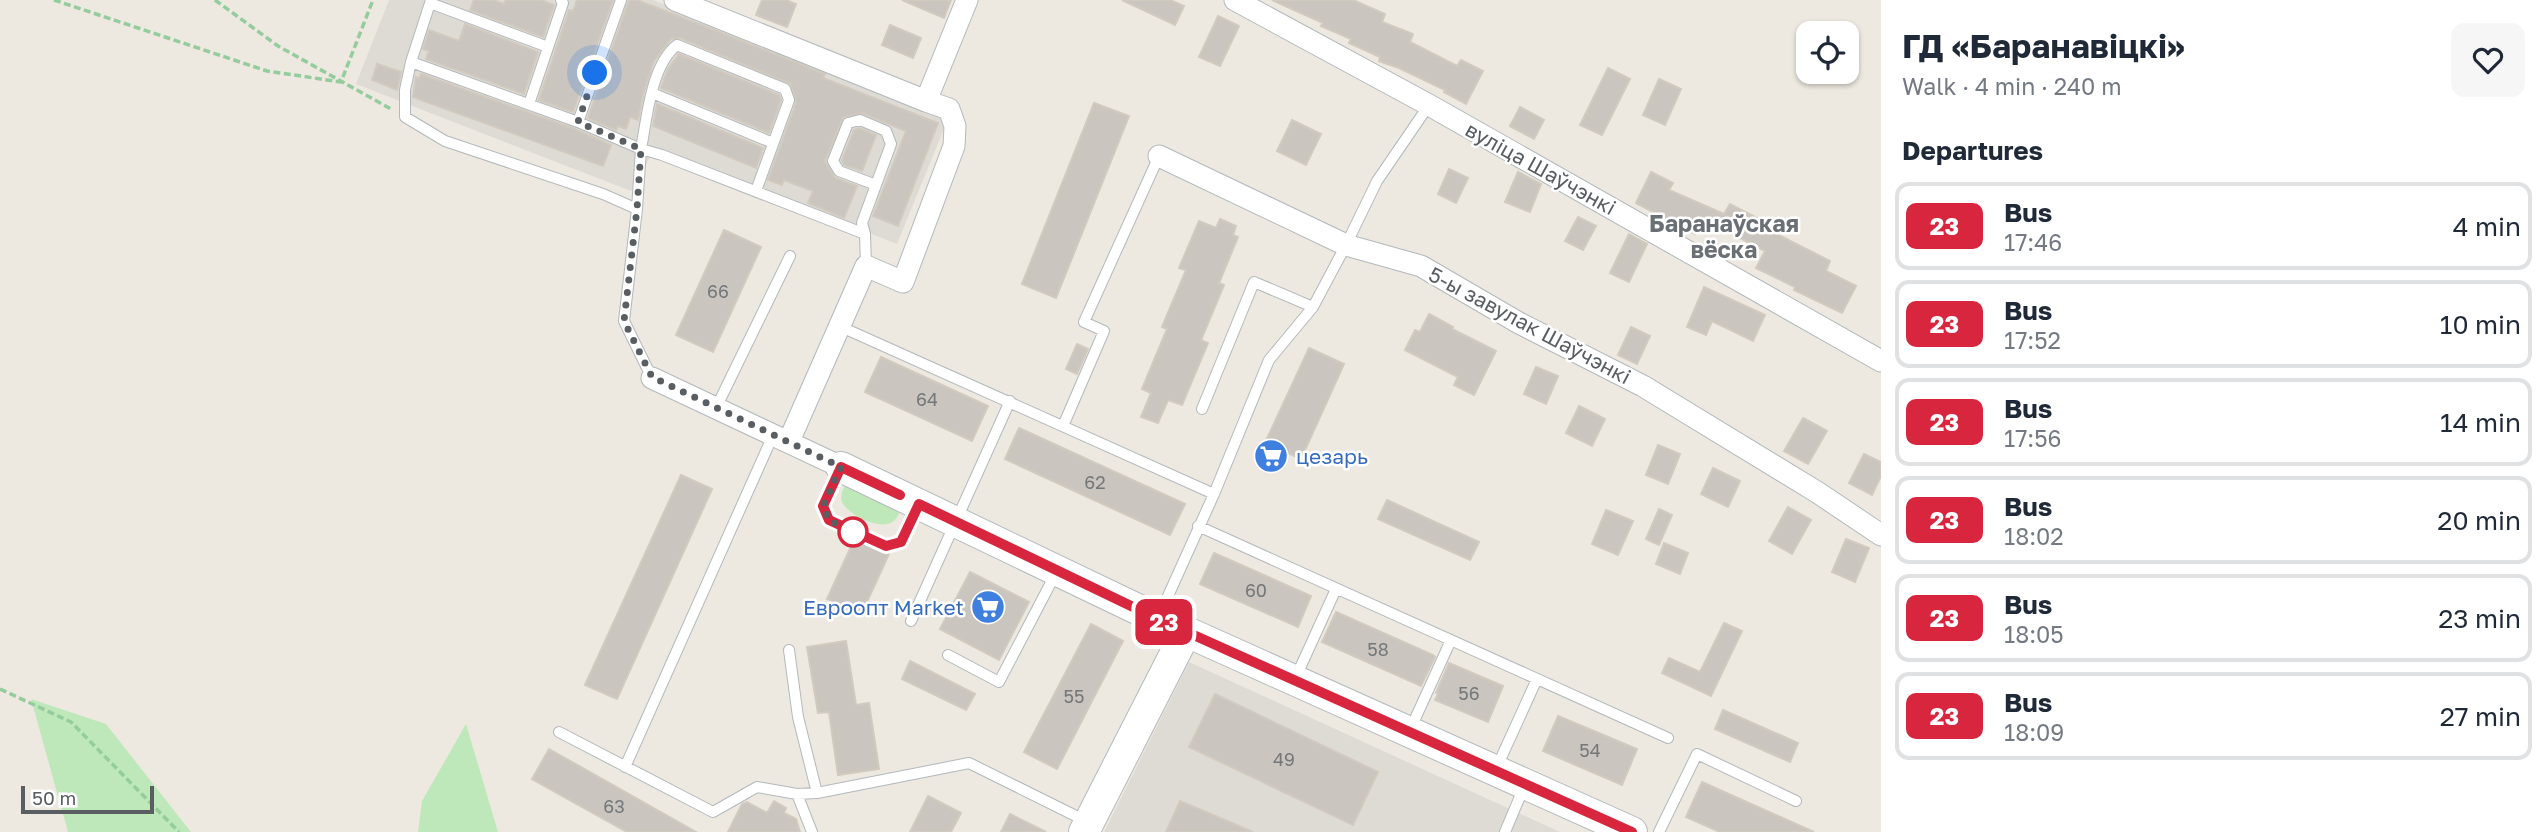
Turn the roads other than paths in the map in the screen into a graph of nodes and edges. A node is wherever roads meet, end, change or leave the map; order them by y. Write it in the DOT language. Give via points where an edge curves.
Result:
graph roads {
  1 [pos="561,0"];
  2 [pos="621,0"];
  3 [pos="675,0"];
  4 [pos="967,0"];
  5 [pos="1234,0"];
  6 [pos="430,1"];
  7 [pos="548,47"];
  8 [pos="411,62"];
  9 [pos="652,93"];
  10 [pos="926,100"];
  11 [pos="529,104"];
  12 [pos="1429,105"];
  13 [pos="578,122"];
  14 [pos="773,143"];
  15 [pos="641,149"];
  16 [pos="1159,156"];
  17 [pos="876,185"];
  18 [pos="755,191"];
  19 [pos="637,209"];
  20 [pos="866,234"];
  21 [pos="1346,245"];
  22 [pos="790,256"];
  23 [pos="866,266"];
  24 [pos="1313,307"];
  25 [pos="839,326"];
  26 [pos="1881,361"];
  27 [pos="652,377"];
  28 [pos="1010,401"];
  29 [pos="716,408"];
  30 [pos="1202,409"];
  31 [pos="1063,426"];
  32 [pos="782,437"];
  33 [pos="841,467"];
  34 [pos="1214,494"];
  35 [pos="919,504"];
  36 [pos="957,522"];
  37 [pos="1198,526"];
  38 [pos="1881,535"];
  39 [pos="1057,570"];
  40 [pos="1336,589"];
  41 [pos="1158,619"];
  42 [pos="911,621"];
  43 [pos="1186,632"];
  44 [pos="1451,640"];
  45 [pos="789,650"];
  46 [pos="948,655"];
  47 [pos="1536,679"];
  48 [pos="1294,681"];
  49 [pos="559,732"];
  50 [pos="1409,733"];
  51 [pos="1668,738"];
  52 [pos="625,767"];
  53 [pos="1495,771"];
  54 [pos="1525,784"];
  55 [pos="817,793"];
  56 [pos="797,794"];
  57 [pos="1796,801"];
  58 [pos="1087,827"];
  59 [pos="812,832"];
  60 [pos="1505,832"];
  61 [pos="1632,832"];
  62 [pos="1659,832"];
  1 -- 7 [label="lane"];
  2 -- 13 [label="lane"];
  3 -- 10 [label="street"];
  4 -- 10 [label="street"];
  5 -- 12 [label="street, вуліца Шаўчэнкі"];
  6 -- 7 [label="lane"];
  6 -- 8 [label="lane"];
  7 -- 11 [label="lane"];
  8 -- 11 [label="lane"];
  8 -- 19 [label="lane" via="405,117 446,141"];
  9 -- 14 [label="lane"];
  9 -- 14 [label="lane" via="666,54 677,45 785,89 789,100"];
  9 -- 15 [label="lane"];
  10 -- 23 [label="street" via="949,109 955,126 954,146 903,282"];
  11 -- 13 [label="lane"];
  12 -- 21 [label="lane" via="1377,181"];
  12 -- 26 [label="street, вуліца Шаўчэнкі"];
  13 -- 15 [label="lane"];
  14 -- 18 [label="lane"];
  15 -- 18 [label="lane"];
  15 -- 19 [label="lane"];
  16 -- 21 [label="street, 5-ы завулак Шаўчэнкі"];
  16 -- 31 [label="lane" via="1084,322 1104,331"];
  17 -- 17 [label="lane" via="891,144 886,131 860,120 848,123 833,161 839,171"];
  17 -- 20 [label="lane" via="862,223"];
  18 -- 20 [label="lane"];
  19 -- 27 [label="lane" via="624,321"];
  20 -- 23 [label="lane"];
  21 -- 24 [label="lane"];
  21 -- 38 [label="street, 5-ы завулак Шаўчэнкі" via="1421,266 1519,323 1643,386"];
  22 -- 29 [label="lane"];
  23 -- 25 [label="street"];
  24 -- 30 [label="lane" via="1254,282"];
  24 -- 34 [label="lane" via="1269,360"];
  25 -- 28 [label="lane"];
  25 -- 32 [label="street"];
  27 -- 29 [label="street"];
  28 -- 31 [label="lane"];
  28 -- 36 [label="lane"];
  29 -- 32 [label="street"];
  31 -- 34 [label="lane"];
  32 -- 33 [label="street"];
  32 -- 52 [label="lane"];
  33 -- 35 [label="street"];
  33 -- 35 [label="lane" via="823,506 829,520 886,546 901,542"];
  34 -- 37 [label="lane"];
  35 -- 36 [label="street"];
  36 -- 39 [label="street"];
  36 -- 42 [label="lane"];
  37 -- 40 [label="lane"];
  37 -- 41 [label="lane"];
  39 -- 41 [label="street"];
  39 -- 46 [label="lane" via="999,682"];
  40 -- 44 [label="lane"];
  40 -- 48 [label="lane"];
  41 -- 43 [label="street"];
  43 -- 48 [label="street"];
  43 -- 58 [label="street"];
  44 -- 47 [label="lane"];
  44 -- 50 [label="lane"];
  45 -- 55 [label="lane" via="798,717"];
  47 -- 51 [label="lane"];
  47 -- 53 [label="lane"];
  48 -- 50 [label="street"];
  49 -- 52 [label="lane"];
  50 -- 53 [label="street"];
  52 -- 56 [label="lane" via="713,812 757,787"];
  53 -- 54 [label="street"];
  54 -- 60 [label="lane"];
  54 -- 61 [label="street"];
  55 -- 56 [label="lane"];
  55 -- 58 [label="lane" via="969,762"];
  56 -- 59 [label="lane"];
  57 -- 62 [label="lane" via="1696,754"];
}
